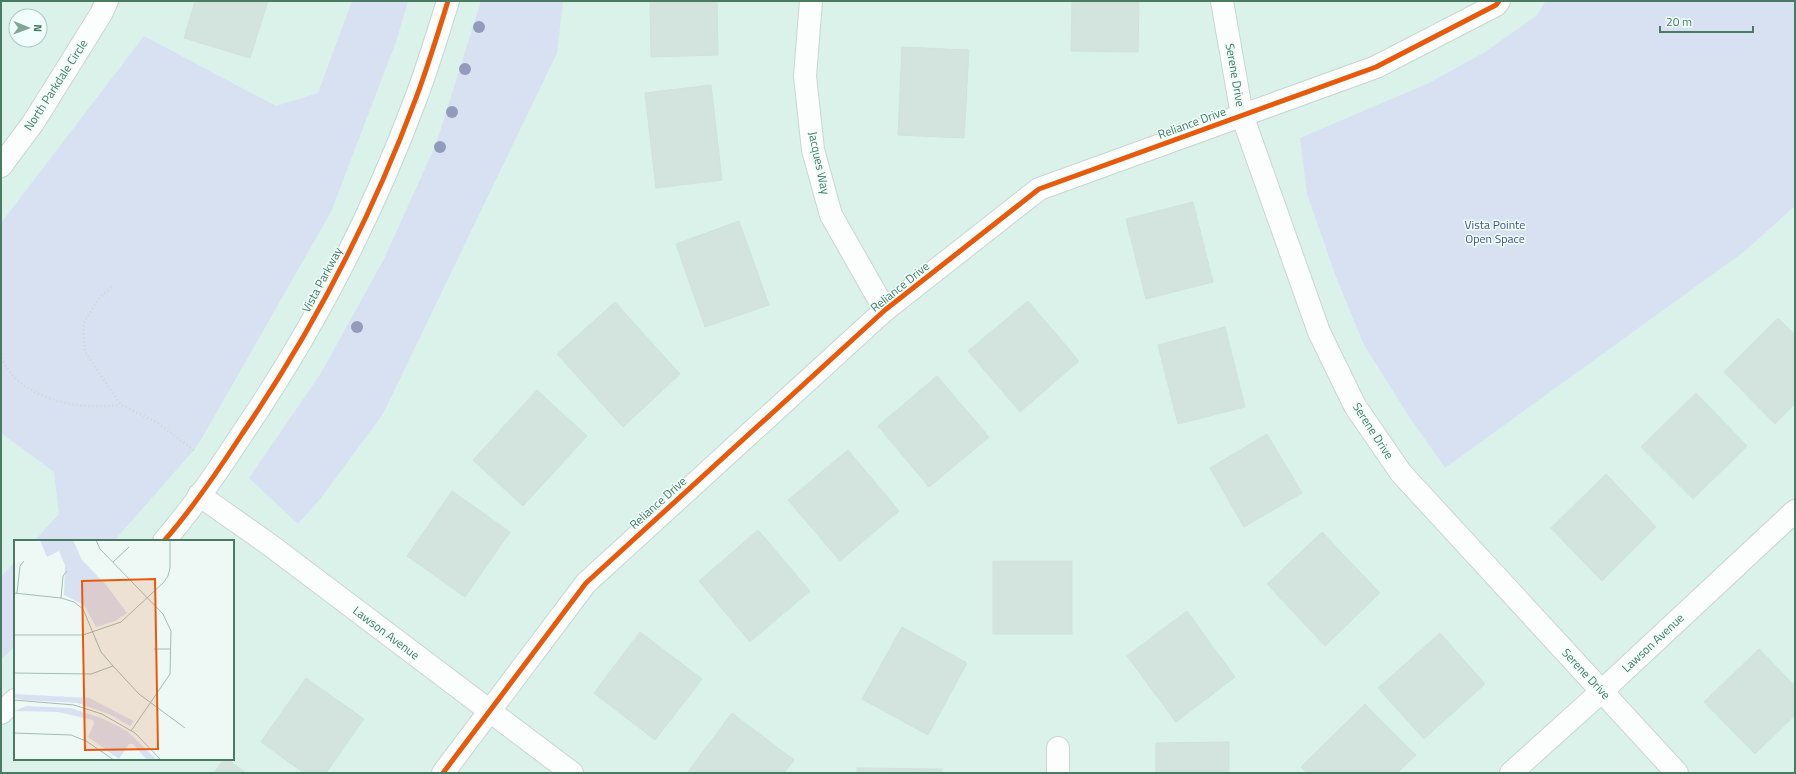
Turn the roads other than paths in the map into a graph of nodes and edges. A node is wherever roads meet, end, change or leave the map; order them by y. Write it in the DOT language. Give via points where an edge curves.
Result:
graph roads {
  1 [pos="107,1"];
  2 [pos="448,1"];
  3 [pos="811,1"];
  4 [pos="1222,1"];
  5 [pos="1499,1"];
  6 [pos="1242,115"];
  7 [pos="1,166"];
  8 [pos="885,310"];
  9 [pos="199,495"];
  10 [pos="1795,511"];
  11 [pos="165,540"];
  12 [pos="1602,691"];
  13 [pos="14,701"];
  14 [pos="490,710"];
  15 [pos="1,713"];
  16 [pos="1058,748"];
  17 [pos="443,773"];
  18 [pos="572,773"];
  19 [pos="1058,773"];
  20 [pos="1511,773"];
  21 [pos="1677,773"];
  1 -- 7 [label="street, North Parkdale Circle" via="33,123"];
  2 -- 9 [label="street, Vista Parkway" via="416,97 385,174 331,288 268,396"];
  3 -- 8 [label="street, Jacques Way" via="805,76 813,150 831,215"];
  4 -- 6 [label="street, Serene Drive"];
  5 -- 6 [label="street, Reliance Drive" via="1496,5 1376,67"];
  6 -- 8 [label="street, Reliance Drive" via="1038,189"];
  6 -- 12 [label="street, Serene Drive" via="1319,332 1355,406 1401,473"];
  8 -- 14 [label="street, Reliance Drive" via="586,583"];
  9 -- 11 [label="street, Vista Parkway"];
  9 -- 14 [label="street, Lawson Avenue" via="246,527"];
  10 -- 12 [label="street, Lawson Avenue"];
  12 -- 20 [label="street, Lawson Avenue"];
  12 -- 21 [label="street, Serene Drive"];
  13 -- 15 [label="street"];
  14 -- 17 [label="street, Reliance Drive"];
  14 -- 18 [label="street, Lawson Avenue"];
  16 -- 19 [label="street"];
}
